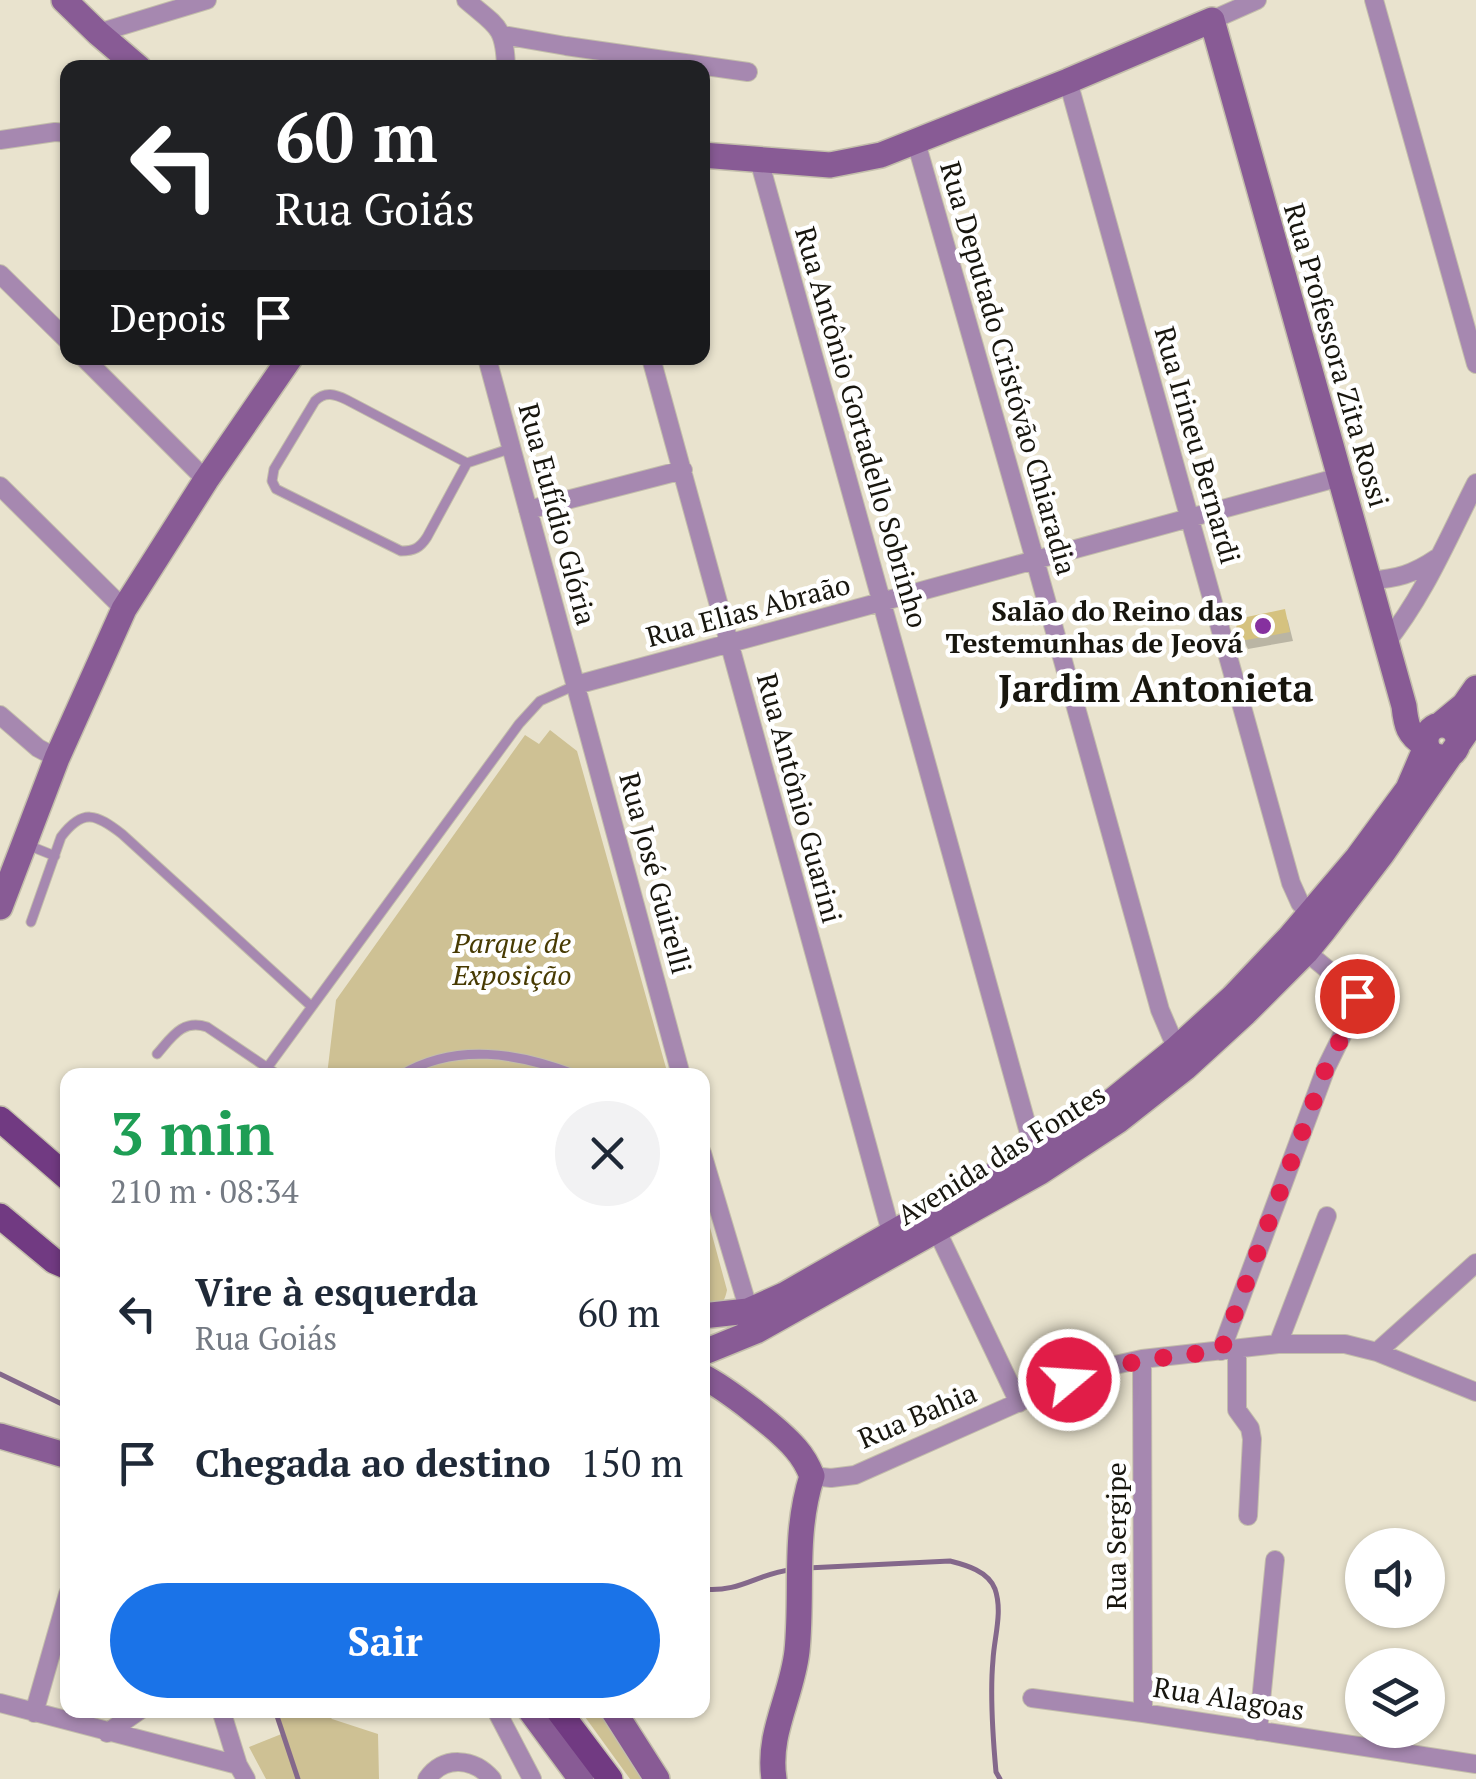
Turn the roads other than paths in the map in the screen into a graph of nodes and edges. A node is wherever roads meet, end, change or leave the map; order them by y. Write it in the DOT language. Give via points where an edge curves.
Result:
graph roads {
  1 [pos="64,0"];
  2 [pos="207,0"];
  3 [pos="466,0"];
  4 [pos="1257,0"];
  5 [pos="1374,0"];
  6 [pos="1212,20"];
  7 [pos="98,33"];
  8 [pos="503,35"];
  9 [pos="130,60"];
  10 [pos="506,60"];
  11 [pos="664,60"];
  12 [pos="710,67"];
  13 [pos="748,72"];
  14 [pos="1068,81"];
  15 [pos="60,132"];
  16 [pos="0,140"];
  17 [pos="916,142"];
  18 [pos="710,157"];
  19 [pos="759,160"];
  20 [pos="0,274"];
  21 [pos="60,333"];
  22 [pos="1476,364"];
  23 [pos="91,365"];
  24 [pos="285,365"];
  25 [pos="489,365"];
  26 [pos="653,365"];
  27 [pos="512,448"];
  28 [pos="467,463"];
  29 [pos="683,470"];
  30 [pos="1340,477"];
  31 [pos="206,480"];
  32 [pos="1476,483"];
  33 [pos="0,486"];
  34 [pos="528,510"];
  35 [pos="1189,518"];
  36 [pos="1438,558"];
  37 [pos="1035,560"];
  38 [pos="1368,580"];
  39 [pos="882,602"];
  40 [pos="124,609"];
  41 [pos="729,644"];
  42 [pos="1385,644"];
  43 [pos="576,685"];
  44 [pos="1475,700"];
  45 [pos="0,715"];
  46 [pos="1433,735"];
  47 [pos="1456,749"];
  48 [pos="57,758"];
  49 [pos="24,844"];
  50 [pos="54,856"];
  51 [pos="2,897"];
  52 [pos="31,922"];
  53 [pos="1316,923"];
  54 [pos="1298,945"];
  55 [pos="311,1006"];
  56 [pos="157,1054"];
  57 [pos="1180,1058"];
  58 [pos="268,1068"];
  59 [pos="415,1068"];
  60 [pos="553,1068"];
  61 [pos="680,1068"];
  62 [pos="0,1119"];
  63 [pos="1037,1162"];
  64 [pos="60,1171"];
  65 [pos="710,1180"];
  66 [pos="0,1216"];
  67 [pos="1327,1216"];
  68 [pos="937,1231"];
  69 [pos="895,1244"];
  70 [pos="60,1260"];
  71 [pos="1476,1263"];
  72 [pos="710,1317"];
  73 [pos="752,1321"];
  74 [pos="1278,1344"];
  75 [pos="710,1349"];
  76 [pos="1229,1350"];
  77 [pos="1377,1352"];
  78 [pos="1142,1359"];
  79 [pos="710,1380"];
  80 [pos="1476,1392"];
  81 [pos="1019,1403"];
  82 [pos="0,1436"];
  83 [pos="60,1454"];
  84 [pos="812,1476"];
  85 [pos="1248,1516"];
  86 [pos="1275,1560"];
  87 [pos="60,1622"];
  88 [pos="1032,1698"];
  89 [pos="0,1703"];
  90 [pos="34,1713"];
  91 [pos="1143,1713"];
  92 [pos="128,1718"];
  93 [pos="224,1718"];
  94 [pos="500,1718"];
  95 [pos="536,1718"];
  96 [pos="564,1718"];
  97 [pos="618,1718"];
  98 [pos="1258,1731"];
  99 [pos="107,1732"];
  100 [pos="1476,1764"];
  101 [pos="242,1772"];
  102 [pos="427,1779"];
  103 [pos="492,1779"];
  104 [pos="532,1779"];
  105 [pos="581,1779"];
  106 [pos="610,1779"];
  107 [pos="657,1779"];
  108 [pos="774,1779"];
  1 -- 7 [label="street"];
  2 -- 7 [label="street"];
  3 -- 8 [label="street"];
  4 -- 6 [label="street"];
  5 -- 22 [label="street"];
  6 -- 14 [label="street"];
  6 -- 30 [label="street, Rua Professora Zita Rossi"];
  7 -- 9 [label="street"];
  8 -- 10 [label="street"];
  8 -- 11 [label="street"];
  12 -- 13 [label="street"];
  14 -- 17 [label="street"];
  14 -- 35 [label="street, Rua Irineu Bernardi"];
  15 -- 16 [label="street"];
  17 -- 19 [label="street" via="830,165"];
  17 -- 37 [label="street, Rua Deputado Cristóvão Chiaradia"];
  18 -- 19 [label="street"];
  19 -- 39 [label="street, Rua Antônio Gortadello Sobrinho"];
  20 -- 21 [label="street"];
  23 -- 31 [label="street"];
  24 -- 31 [label="street"];
  25 -- 27 [label="street, Rua Eufídio Glória"];
  26 -- 29 [label="street, Rua Antônio Guarini"];
  27 -- 28 [label="lane"];
  27 -- 34 [label="street, Rua Eufídio Glória"];
  28 -- 28 [label="lane" via="422,545 409,551 276,489 272,481 315,402 328,394"];
  29 -- 34 [label="street"];
  29 -- 41 [label="street, Rua Antônio Guarini"];
  30 -- 35 [label="street, Rua Elias Abraão"];
  30 -- 38 [label="street, Rua Professora Zita Rossi"];
  31 -- 40 [label="street"];
  32 -- 36 [label="street"];
  33 -- 40 [label="street"];
  34 -- 43 [label="street, Rua Eufídio Glória"];
  35 -- 37 [label="street, Rua Elias Abraão"];
  35 -- 53 [label="street, Rua Irineu Bernardi" via="1291,883"];
  36 -- 38 [label="street" via="1402,578"];
  36 -- 42 [label="street"];
  37 -- 39 [label="street, Rua Elias Abraão"];
  37 -- 57 [label="street, Rua Deputado Cristóvão Chiaradia" via="1160,1010"];
  38 -- 42 [label="street, Rua Professora Zita Rossi"];
  39 -- 41 [label="street, Rua Elias Abraão"];
  39 -- 63 [label="street, Rua Antônio Gortadello Sobrinho"];
  40 -- 48 [label="street"];
  41 -- 43 [label="street, Rua Elias Abraão"];
  41 -- 69 [label="street, Rua Antônio Guarini"];
  42 -- 46 [label="street, Rua Professora Zita Rossi" via="1404,706"];
  43 -- 55 [label="lane" via="530,710"];
  43 -- 61 [label="street, Rua José Guirelli"];
  44 -- 46 [label="street, Avenida das Fontes"];
  44 -- 47 [label="street, Avenida das Fontes"];
  45 -- 48 [label="street"];
  46 -- 47 [label="street" via="1448,725"];
  46 -- 53 [label="street, Avenida das Fontes" via="1402,797"];
  47 -- 53 [label="street, Avenida das Fontes"];
  48 -- 49 [label="street"];
  49 -- 50 [label="lane"];
  49 -- 51 [label="street"];
  50 -- 52 [label="lane"];
  50 -- 55 [label="lane" via="70,826 92,816 104,820"];
  53 -- 54 [label="street, Avenida das Fontes"];
  54 -- 57 [label="street, Avenida das Fontes" via="1245,1012"];
  54 -- 76 [label="street" via="1359,1001 1326,1068"];
  55 -- 58 [label="lane"];
  56 -- 58 [label="lane" via="178,1030 196,1024"];
  57 -- 63 [label="street, Avenida das Fontes" via="1118,1120"];
  59 -- 60 [label="lane" via="455,1054"];
  62 -- 64 [label="main road"];
  63 -- 68 [label="street, Avenida das Fontes"];
  63 -- 69 [label="street, Avenida das Fontes"];
  65 -- 73 [label="street"];
  66 -- 70 [label="main road"];
  67 -- 74 [label="street"];
  68 -- 69 [label="street, Avenida das Fontes"];
  68 -- 81 [label="street"];
  69 -- 73 [label="street, Avenida das Fontes"];
  71 -- 77 [label="street"];
  72 -- 73 [label="street, Avenida das Fontes"];
  73 -- 75 [label="street, Avenida das Fontes"];
  74 -- 76 [label="street, Rua Bahia"];
  74 -- 77 [label="street, Rua Bahia" via="1345,1344"];
  76 -- 78 [label="street, Rua Bahia"];
  76 -- 85 [label="street" via="1237,1410 1252,1439"];
  77 -- 80 [label="street, Rua Bahia"];
  78 -- 81 [label="street, Rua Bahia" via="1090,1372"];
  78 -- 91 [label="street, Rua Sergipe"];
  79 -- 84 [label="street" via="788,1440"];
  81 -- 84 [label="street, Rua Bahia" via="854,1475"];
  82 -- 83 [label="street"];
  84 -- 108 [label="street" via="800,1530 792,1677 771,1756"];
  86 -- 98 [label="street"];
  87 -- 90 [label="street"];
  88 -- 91 [label="street, Rua Alagoas"];
  89 -- 90 [label="street"];
  90 -- 99 [label="street"];
  91 -- 98 [label="street, Rua Alagoas"];
  92 -- 99 [label="street"];
  93 -- 101 [label="street"];
  94 -- 104 [label="street"];
  95 -- 105 [label="street"];
  96 -- 106 [label="main road"];
  97 -- 107 [label="street"];
  98 -- 100 [label="street, Rua Alagoas"];
  99 -- 101 [label="street"];
  102 -- 103 [label="street" via="439,1766 461,1762"];
}
